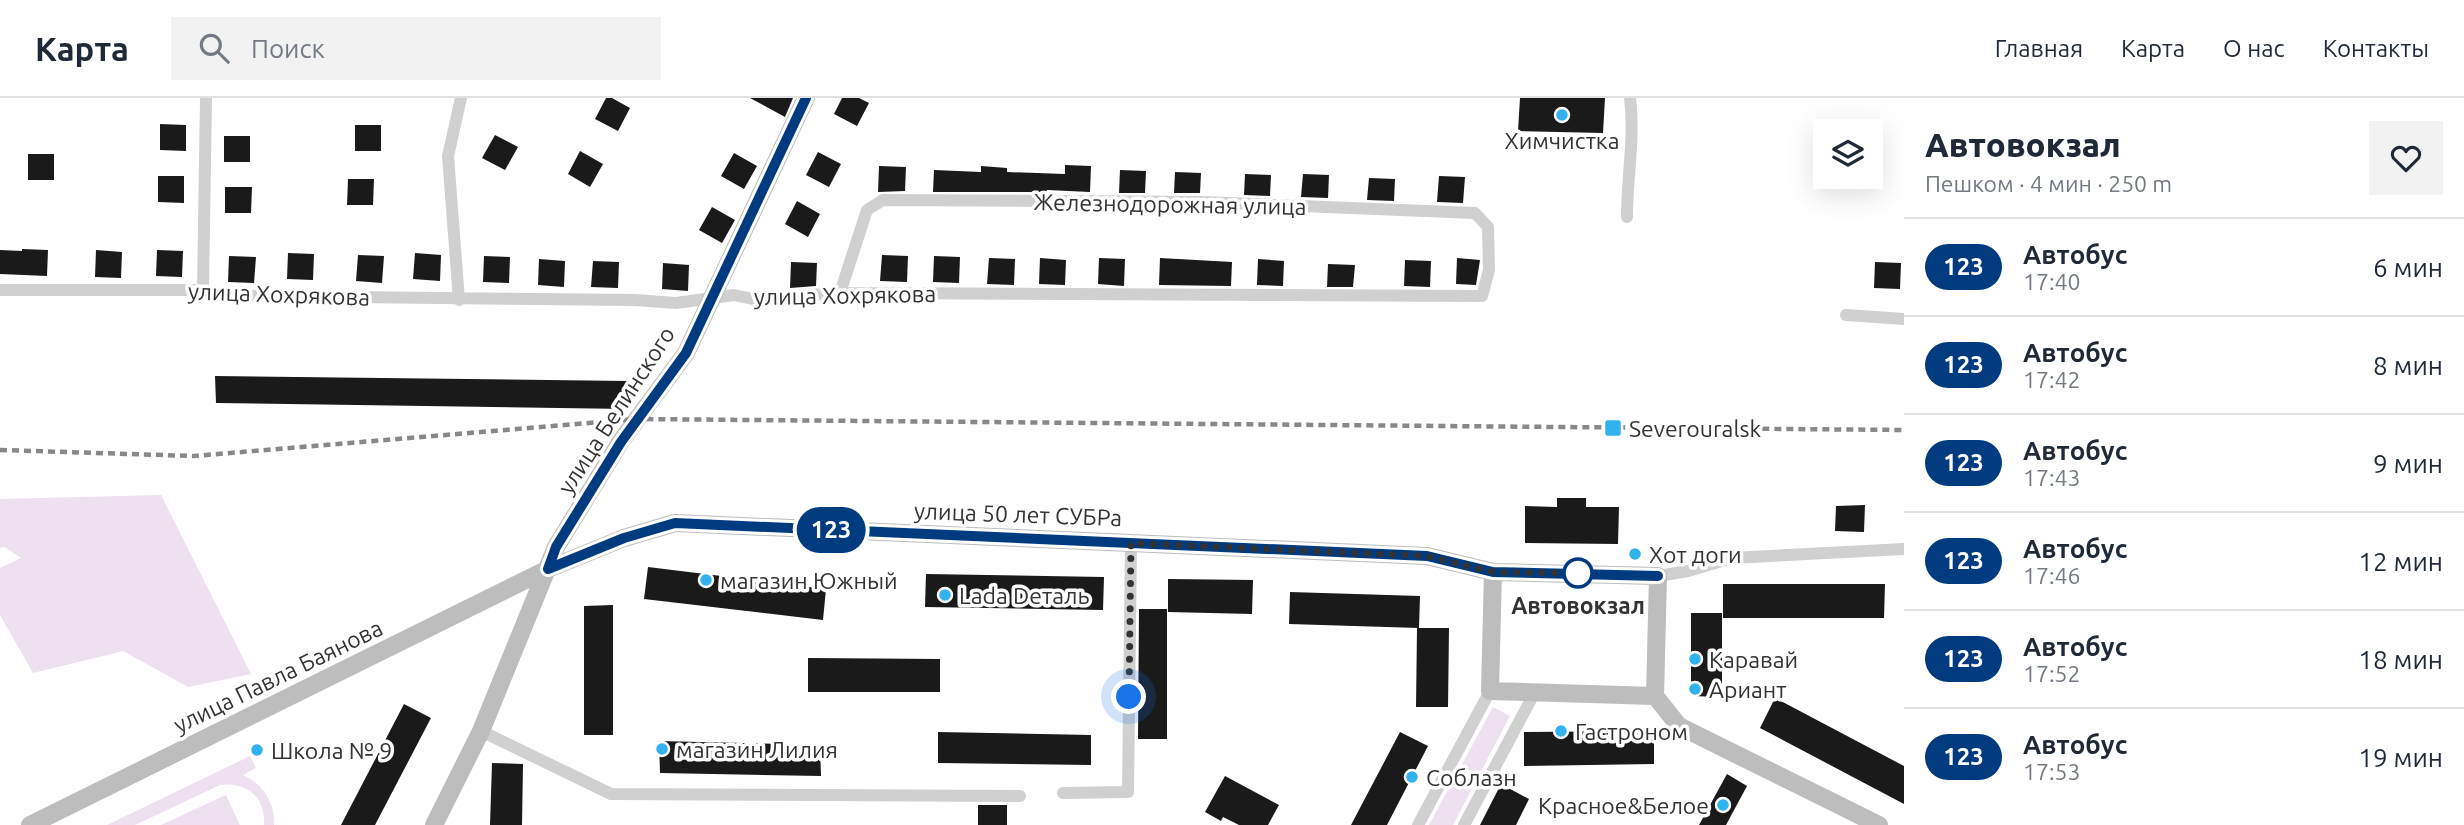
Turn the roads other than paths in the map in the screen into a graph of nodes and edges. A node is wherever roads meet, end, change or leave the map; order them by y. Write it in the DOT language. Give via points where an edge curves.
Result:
graph roads {
  1 [pos="206,98"];
  2 [pos="461,98"];
  3 [pos="806,98"];
  4 [pos="1630,98"];
  5 [pos="1628,217"];
  6 [pos="0,290"];
  7 [pos="203,290"];
  8 [pos="840,293"];
  9 [pos="1482,296"];
  10 [pos="712,299"];
  11 [pos="459,300"];
  12 [pos="1846,315"];
  13 [pos="1904,319"];
  14 [pos="1131,543"];
  15 [pos="1904,549"];
  16 [pos="548,569"];
  17 [pos="1493,572"];
  18 [pos="1658,576"];
  19 [pos="1490,691"];
  20 [pos="1535,692"];
  21 [pos="1655,696"];
  22 [pos="481,731"];
  23 [pos="1063,793"];
  24 [pos="1020,796"];
  25 [pos="30,825"];
  26 [pos="434,825"];
  27 [pos="1419,825"];
  28 [pos="1464,825"];
  29 [pos="1879,825"];
  1 -- 7 [label="street"];
  2 -- 11 [label="street" via="448,156"];
  3 -- 10 [label="street, улица Белинского"];
  4 -- 5 [label="street"];
  6 -- 7 [label="street, улица Хохрякова"];
  7 -- 11 [label="street, улица Хохрякова" via="244,296"];
  8 -- 9 [label="street, улица Хохрякова"];
  8 -- 9 [label="street, Железнодорожная улица" via="867,210 883,200 1203,202 1475,213 1488,227 1489,270"];
  8 -- 10 [label="street, улица Хохрякова"];
  10 -- 11 [label="street, улица Хохрякова" via="676,303"];
  10 -- 16 [label="street, улица Белинского" via="686,353 621,442 556,547"];
  12 -- 13 [label="street"];
  14 -- 16 [label="street, улица 50 лет СУБРа" via="675,523"];
  14 -- 17 [label="street, улица 50 лет СУБРа" via="1427,556"];
  14 -- 23 [label="street" via="1128,792"];
  15 -- 18 [label="street" via="1732,558"];
  16 -- 22 [label="street, улица Белинского"];
  16 -- 25 [label="street, улица Павла Баянова"];
  17 -- 18 [label="street, улица 50 лет СУБРа"];
  17 -- 19 [label="street"];
  18 -- 21 [label="street"];
  19 -- 20 [label="street"];
  19 -- 27 [label="street"];
  20 -- 21 [label="street"];
  20 -- 28 [label="street"];
  21 -- 29 [label="street" via="1679,726"];
  22 -- 24 [label="street" via="611,794"];
  22 -- 26 [label="street, улица Белинского"];
}
